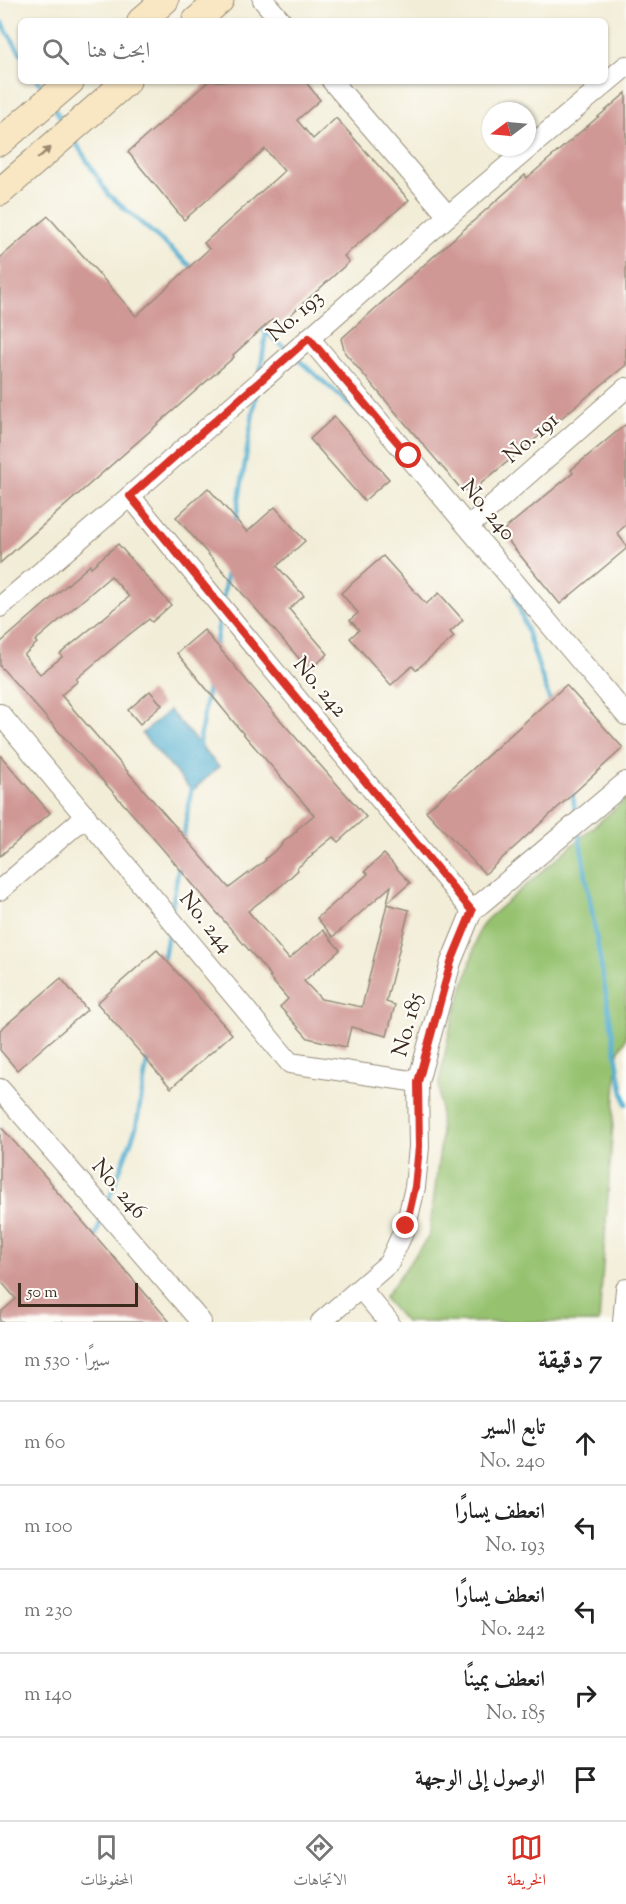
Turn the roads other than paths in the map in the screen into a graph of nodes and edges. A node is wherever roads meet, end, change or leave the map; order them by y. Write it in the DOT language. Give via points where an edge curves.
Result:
graph roads {
  1 [pos="165,0"];
  2 [pos="220,0"];
  3 [pos="263,0"];
  4 [pos="144,18"];
  5 [pos="199,18"];
  6 [pos="278,18"];
  7 [pos="626,66"];
  8 [pos="608,81"];
  9 [pos="68,84"];
  10 [pos="124,84"];
  11 [pos="335,84"];
  12 [pos="605,84"];
  13 [pos="0,142"];
  14 [pos="0,192"];
  15 [pos="448,216"];
  16 [pos="309,338"];
  17 [pos="626,388"];
  18 [pos="130,496"];
  19 [pos="469,526"];
  20 [pos="0,607"];
  21 [pos="624,708"];
  22 [pos="0,714"];
  23 [pos="626,782"];
  24 [pos="86,816"];
  25 [pos="0,890"];
  26 [pos="472,911"];
  27 [pos="418,1082"];
  28 [pos="0,1089"];
  29 [pos="361,1289"];
  30 [pos="626,1289"];
  31 [pos="201,1322"];
  32 [pos="321,1322"];
  33 [pos="389,1322"];
  34 [pos="623,1322"];
  1 -- 4 [label="main road"];
  2 -- 5 [label="main road"];
  3 -- 6 [label="street"];
  7 -- 8 [label="street, No. 193"];
  9 -- 13 [label="main road"];
  14 -- 10 [label="main road, one-way"];
  11 -- 15 [label="street"];
  12 -- 15 [label="street, No. 193"];
  15 -- 16 [label="street, No. 193"];
  16 -- 18 [label="street, No. 193"];
  16 -- 19 [label="street, No. 240"];
  17 -- 19 [label="street, No. 191"];
  18 -- 20 [label="street, No. 193"];
  18 -- 26 [label="street, No. 242"];
  19 -- 21 [label="street, No. 240"];
  22 -- 24 [label="street, No. 244"];
  23 -- 26 [label="street, No. 185"];
  24 -- 25 [label="street"];
  24 -- 27 [label="street, No. 244" via="290,1064"];
  26 -- 27 [label="street, No. 185" via="451,962"];
  27 -- 29 [label="street, No. 185" via="419,1147 406,1226 389,1263"];
  28 -- 31 [label="street, No. 246"];
  29 -- 32 [label="street, No. 185"];
  29 -- 33 [label="street"];
  30 -- 34 [label="street"];
}
